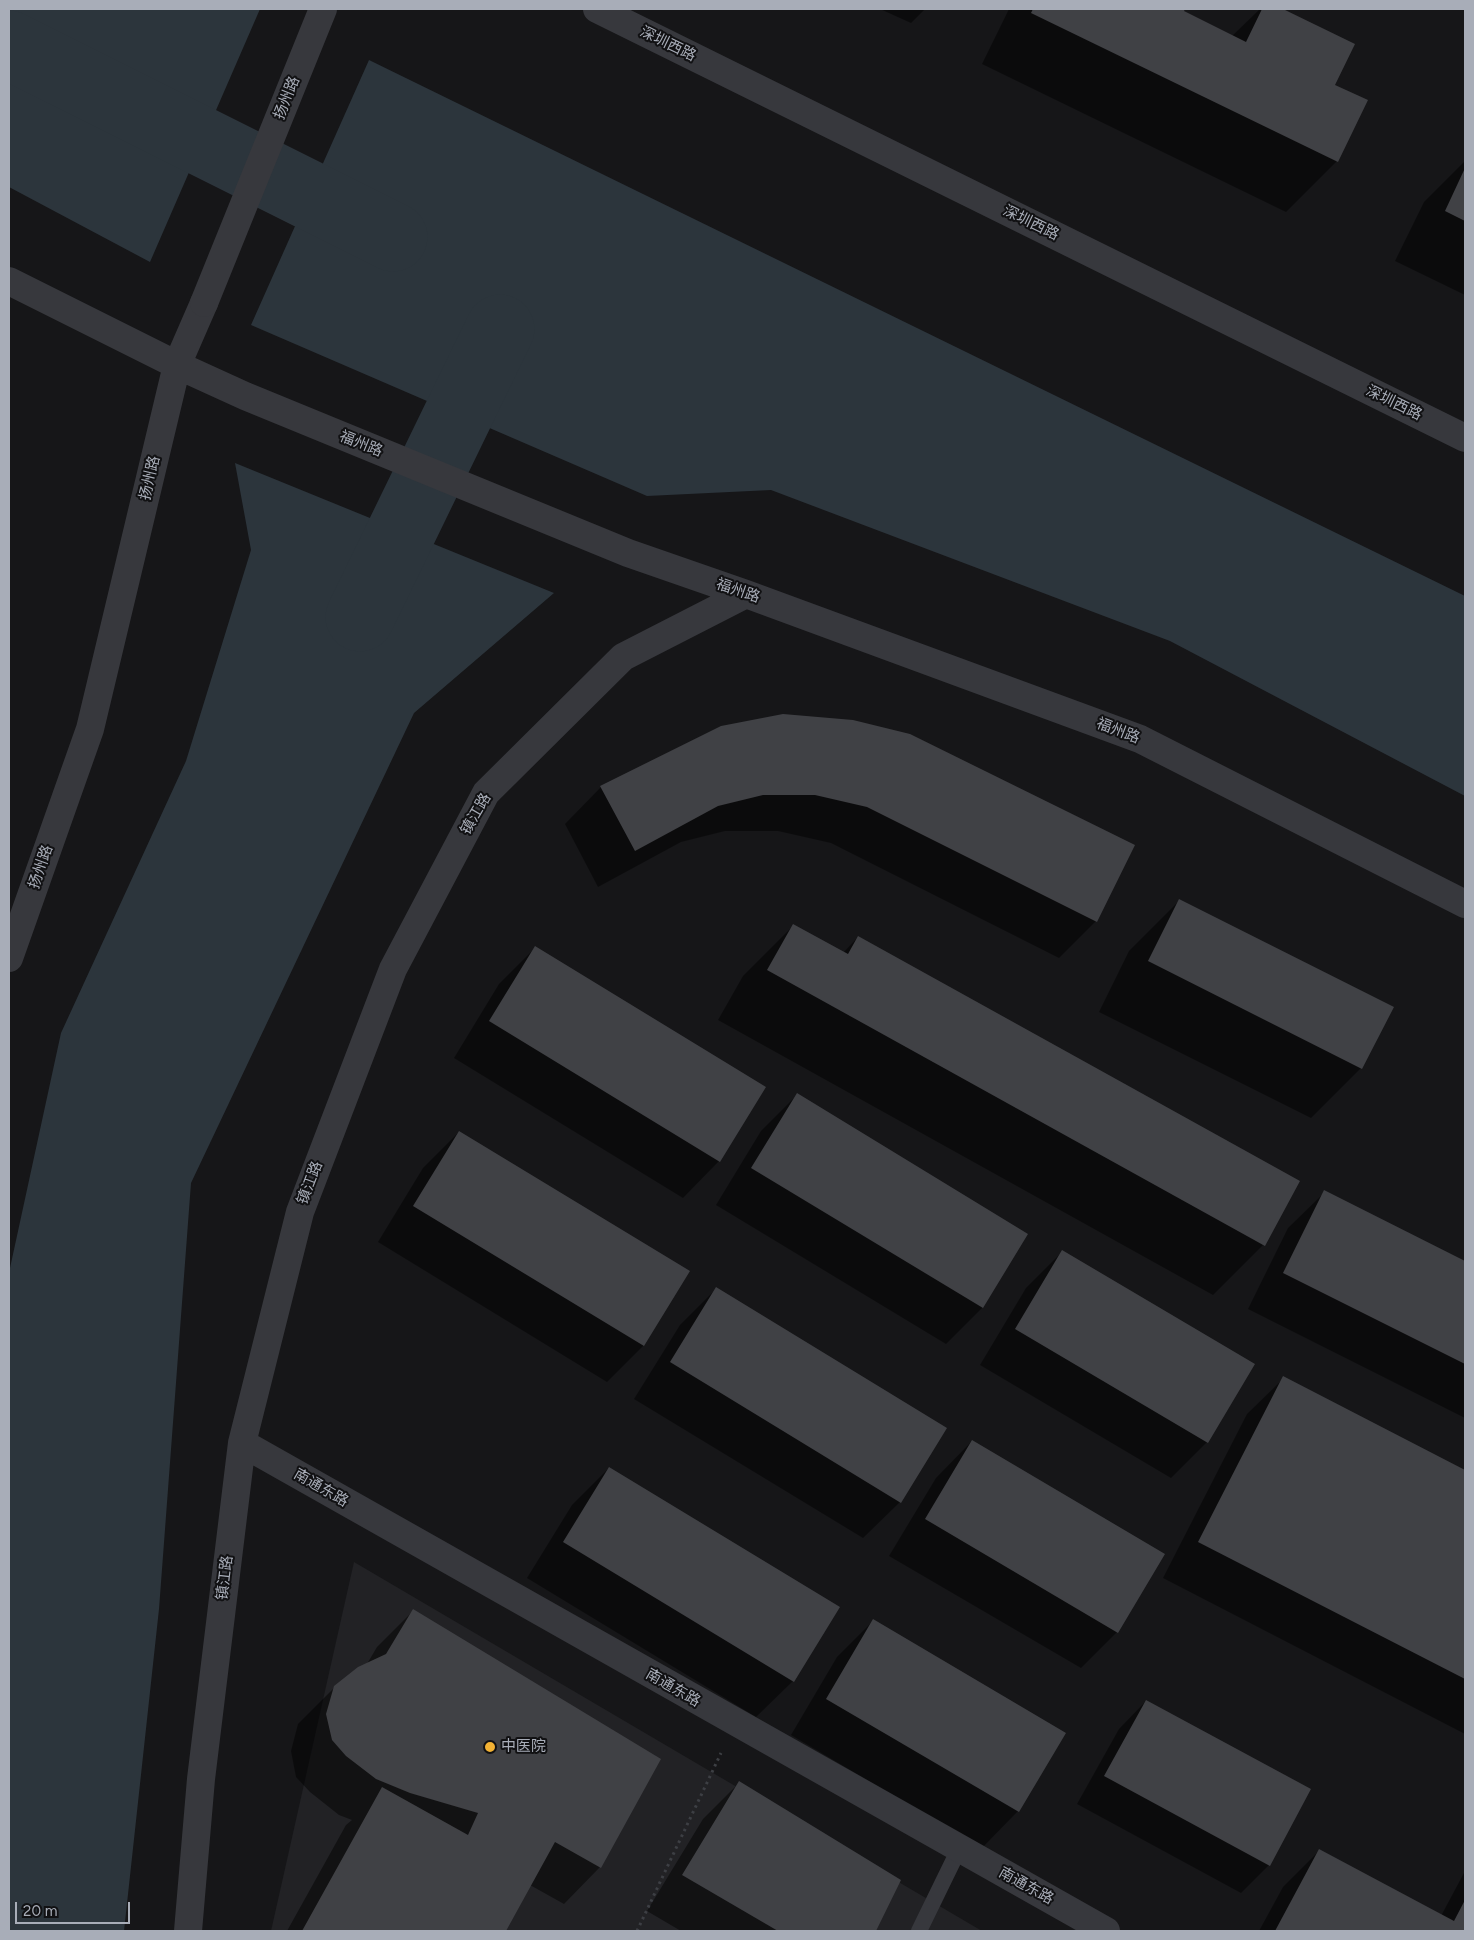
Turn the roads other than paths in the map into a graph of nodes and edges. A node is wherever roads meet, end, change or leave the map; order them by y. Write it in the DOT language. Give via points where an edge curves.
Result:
graph roads {
  1 [pos="323,9"];
  2 [pos="597,9"];
  3 [pos="9,281"];
  4 [pos="177,365"];
  5 [pos="1465,438"];
  6 [pos="746,594"];
  7 [pos="1465,904"];
  8 [pos="9,958"];
  9 [pos="242,1443"];
  10 [pos="960,1849"];
  11 [pos="188,1931"];
  12 [pos="919,1931"];
  13 [pos="1106,1931"];
  1 -- 4 [label="street, 扬州路"];
  2 -- 5 [label="street, 深圳西路"];
  3 -- 4 [label="street, 福州路"];
  4 -- 6 [label="street, 福州路" via="628,553"];
  4 -- 8 [label="street, 扬州路" via="90,729"];
  6 -- 7 [label="street, 福州路" via="1140,739"];
  6 -- 9 [label="street, 镇江路" via="623,657 486,793 393,969 300,1212"];
  9 -- 10 [label="street, 南通东路"];
  9 -- 11 [label="street, 镇江路" via="201,1779"];
  10 -- 12 [label="lane"];
  10 -- 13 [label="street, 南通东路"];
}
